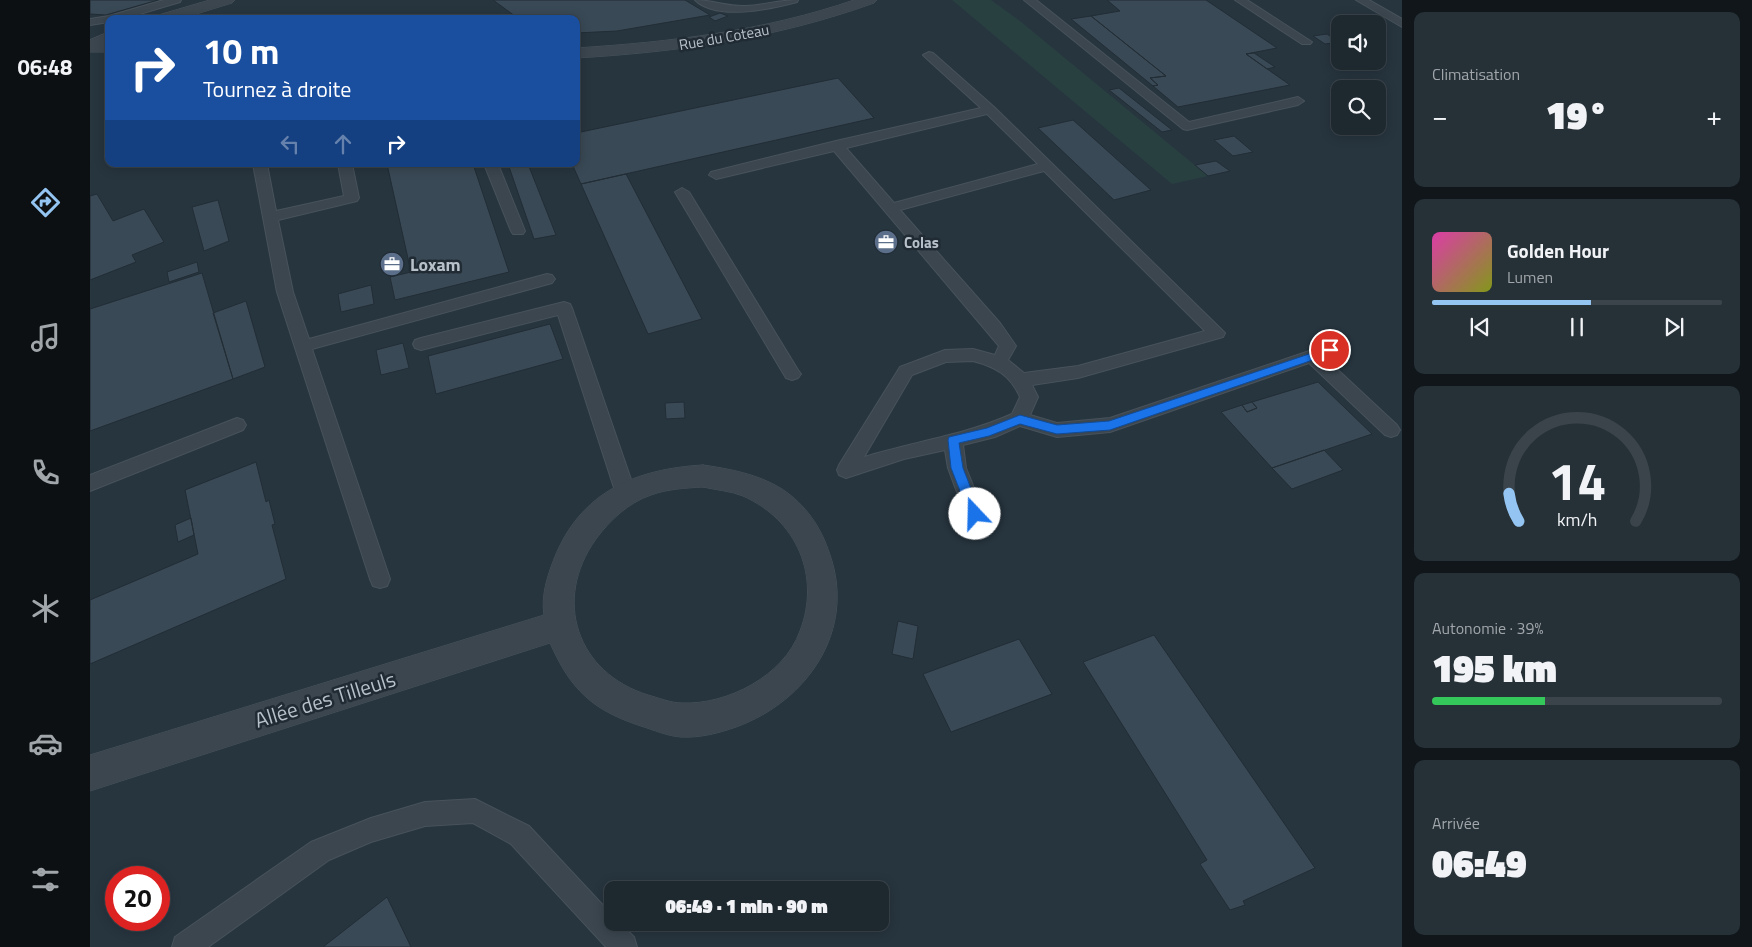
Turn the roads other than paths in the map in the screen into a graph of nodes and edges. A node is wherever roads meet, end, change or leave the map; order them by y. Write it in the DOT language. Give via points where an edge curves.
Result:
graph roads {
  1 [pos="176,0"];
  2 [pos="227,0"];
  3 [pos="700,0"];
  4 [pos="793,0"];
  5 [pos="869,0"];
  6 [pos="1029,0"];
  7 [pos="1240,0"];
  8 [pos="1361,0"];
  9 [pos="124,15"];
  10 [pos="176,15"];
  11 [pos="105,20"];
  12 [pos="90,22"];
  13 [pos="1402,24"];
  14 [pos="105,39"];
  15 [pos="1306,42"];
  16 [pos="90,46"];
  17 [pos="105,47"];
  18 [pos="580,53"];
  19 [pos="929,56"];
  20 [pos="1298,101"];
  21 [pos="990,110"];
  22 [pos="836,146"];
  23 [pos="1047,166"];
  24 [pos="261,167"];
  25 [pos="346,167"];
  26 [pos="492,167"];
  27 [pos="716,175"];
  28 [pos="682,192"];
  29 [pos="892,208"];
  30 [pos="271,217"];
  31 [pos="518,231"];
  32 [pos="547,279"];
  33 [pos="421,344"];
  34 [pos="303,346"];
  35 [pos="1330,350"];
  36 [pos="1312,356"];
  37 [pos="999,362"];
  38 [pos="792,374"];
  39 [pos="1022,380"];
  40 [pos="1020,419"];
  41 [pos="237,425"];
  42 [pos="1391,430"];
  43 [pos="953,440"];
  44 [pos="90,483"];
  45 [pos="626,494"];
  46 [pos="981,530"];
  47 [pos="380,579"];
  48 [pos="560,625"];
  49 [pos="90,773"];
  50 [pos="184,947"];
  51 [pos="624,947"];
  1 -- 9 [label="lane"];
  2 -- 10 [label="street"];
  3 -- 4 [label="lane" via="736,10"];
  5 -- 18 [label="street, Rue du Coteau" via="816,18 738,36"];
  6 -- 20 [label="lane" via="1187,126"];
  7 -- 15 [label="lane"];
  8 -- 13 [label="lane"];
  11 -- 12 [label="lane"];
  14 -- 16 [label="street"];
  16 -- 17 [label="street"];
  19 -- 21 [label="lane"];
  21 -- 22 [label="lane"];
  21 -- 23 [label="lane"];
  22 -- 27 [label="lane"];
  22 -- 29 [label="lane"];
  23 -- 29 [label="lane"];
  23 -- 39 [label="lane" via="1217,333 1078,372"];
  24 -- 30 [label="lane"];
  25 -- 30 [label="lane" via="352,198"];
  26 -- 31 [label="lane"];
  28 -- 38 [label="lane"];
  29 -- 37 [label="lane" via="1008,346"];
  30 -- 34 [label="lane" via="285,292"];
  32 -- 34 [label="lane"];
  33 -- 45 [label="lane" via="564,308"];
  34 -- 47 [label="lane"];
  35 -- 36 [label="lane"];
  36 -- 40 [label="lane" via="1110,425 1057,430"];
  36 -- 42 [label="lane"];
  37 -- 39 [label="lane"];
  37 -- 43 [label="lane" via="973,355 945,356 906,370 846,470"];
  39 -- 40 [label="lane" via="1029,397"];
  40 -- 43 [label="lane" via="989,432"];
  41 -- 44 [label="lane"];
  43 -- 46 [label="lane" via="957,468"];
  45 -- 48 [label="street" via="582,531 569,552 558,598"];
  45 -- 48 [label="street" via="650,484 703,476 754,488 776,500 807,532 818,556 825,590 821,623 810,649 791,676 768,695 741,709 681,720 638,711 610,698 588,678 568,649"];
  48 -- 49 [label="street, Allée des Tilleuls"];
  50 -- 51 [label="lane" via="320,851 371,830 425,814 475,811 520,835"];
}
